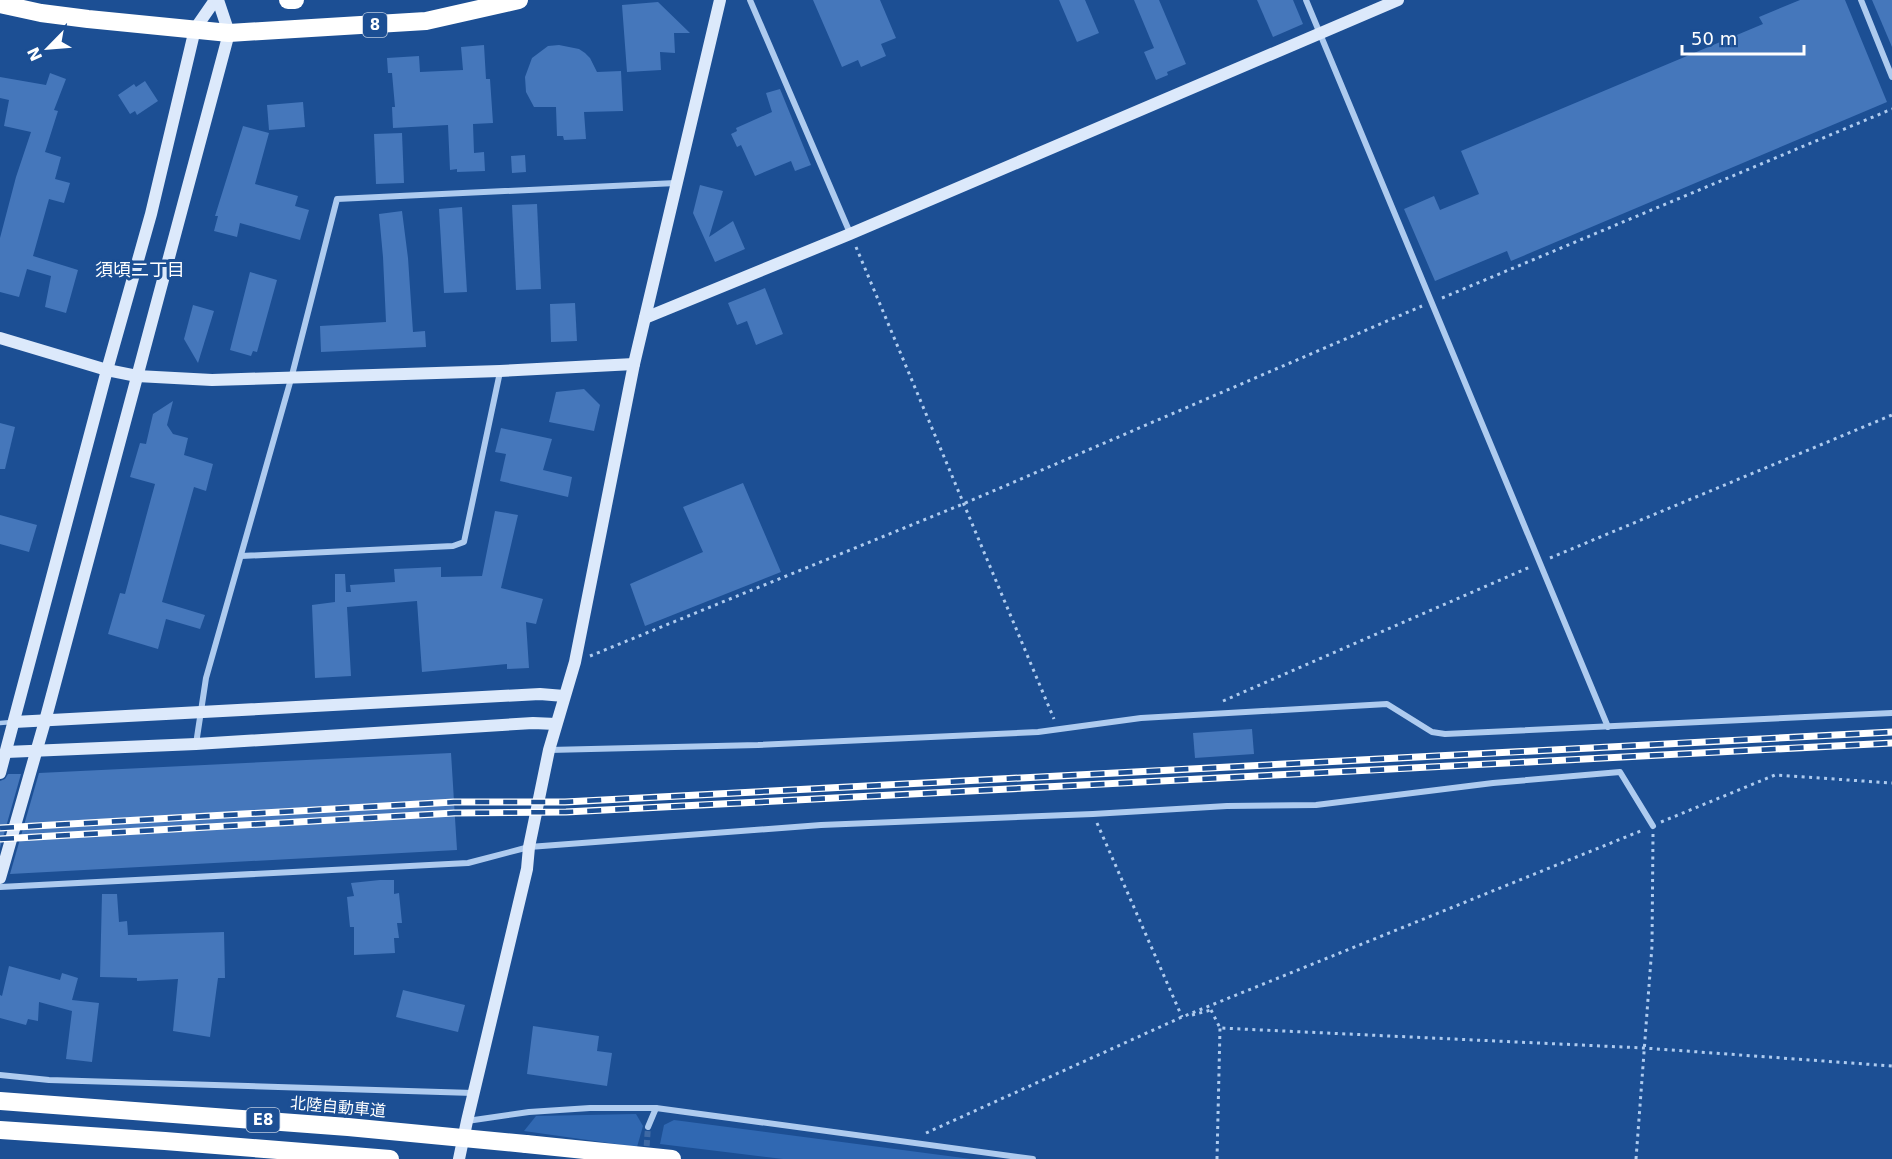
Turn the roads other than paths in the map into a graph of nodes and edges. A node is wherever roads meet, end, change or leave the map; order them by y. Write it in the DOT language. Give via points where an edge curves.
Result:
graph roads {
  1 [pos="216,0"];
  2 [pos="288,0"];
  3 [pos="295,0"];
  4 [pos="519,0"];
  5 [pos="720,0"];
  6 [pos="750,0"];
  7 [pos="1306,0"];
  8 [pos="1398,0"];
  9 [pos="1861,0"];
  10 [pos="0,4"];
  11 [pos="195,29"];
  12 [pos="1320,32"];
  13 [pos="229,33"];
  14 [pos="1892,77"];
  15 [pos="676,183"];
  16 [pos="850,234"];
  17 [pos="645,318"];
  18 [pos="0,338"];
  19 [pos="634,364"];
  20 [pos="107,370"];
  21 [pos="500,371"];
  22 [pos="137,376"];
  23 [pos="291,379"];
  24 [pos="241,556"];
  25 [pos="564,696"];
  26 [pos="200,713"];
  27 [pos="1892,713"];
  28 [pos="45,721"];
  29 [pos="14,722"];
  30 [pos="0,723"];
  31 [pos="556,724"];
  32 [pos="1608,727"];
  33 [pos="196,744"];
  34 [pos="549,750"];
  35 [pos="36,751"];
  36 [pos="3,752"];
  37 [pos="0,772"];
  38 [pos="1653,826"];
  39 [pos="529,847"];
  40 [pos="0,878"];
  41 [pos="0,887"];
  42 [pos="0,1075"];
  43 [pos="473,1093"];
  44 [pos="0,1101"];
  45 [pos="656,1108"];
  46 [pos="467,1121"];
  47 [pos="648,1127"];
  48 [pos="0,1130"];
  49 [pos="390,1159"];
  50 [pos="459,1159"];
  51 [pos="672,1159"];
  52 [pos="1033,1159"];
  1 -- 11 [label="street"];
  1 -- 13 [label="street"];
  2 -- 3 [label="highway"];
  4 -- 13 [label="highway, 8" via="426,21"];
  5 -- 15 [label="street"];
  6 -- 16 [label="street"];
  7 -- 12 [label="street"];
  8 -- 12 [label="street"];
  9 -- 14 [label="street"];
  10 -- 11 [label="highway, 8" via="41,13"];
  11 -- 13 [label="highway, 8"];
  11 -- 20 [label="street" via="151,214"];
  12 -- 16 [label="street"];
  12 -- 32 [label="street"];
  13 -- 22 [label="street"];
  15 -- 17 [label="street"];
  15 -- 23 [label="street" via="337,199"];
  16 -- 17 [label="street"];
  17 -- 19 [label="street"];
  18 -- 20 [label="street"];
  19 -- 21 [label="street"];
  19 -- 25 [label="street"];
  20 -- 22 [label="street"];
  20 -- 29 [label="street"];
  21 -- 23 [label="street"];
  21 -- 24 [label="street" via="464,542 453,546"];
  22 -- 23 [label="street" via="212,381"];
  22 -- 28 [label="street"];
  23 -- 24 [label="street"];
  24 -- 26 [label="street" via="206,678"];
  25 -- 26 [label="street" via="540,694"];
  25 -- 31 [label="street"];
  26 -- 28 [label="street"];
  26 -- 33 [label="street"];
  27 -- 32 [label="street"];
  28 -- 29 [label="street"];
  28 -- 35 [label="street"];
  29 -- 30 [label="lane"];
  29 -- 36 [label="street"];
  31 -- 33 [label="street"];
  31 -- 34 [label="street"];
  32 -- 34 [label="street" via="1445,734 1432,732 1387,704 1141,718 1058,730"];
  33 -- 35 [label="street"];
  34 -- 39 [label="street"];
  35 -- 36 [label="street"];
  35 -- 40 [label="street"];
  36 -- 37 [label="street"];
  38 -- 39 [label="street" via="1620,772 1316,805 821,825"];
  39 -- 41 [label="street" via="462,863"];
  39 -- 43 [label="street"];
  42 -- 43 [label="street" via="50,1080"];
  43 -- 46 [label="street"];
  44 -- 51 [label="highway, 北陸自動車道 / E8, bridge" via="326,1125"];
  45 -- 46 [label="street" via="529,1112"];
  45 -- 47 [label="street"];
  45 -- 52 [label="street"];
  46 -- 50 [label="street"];
  48 -- 49 [label="highway, E8"];
}
